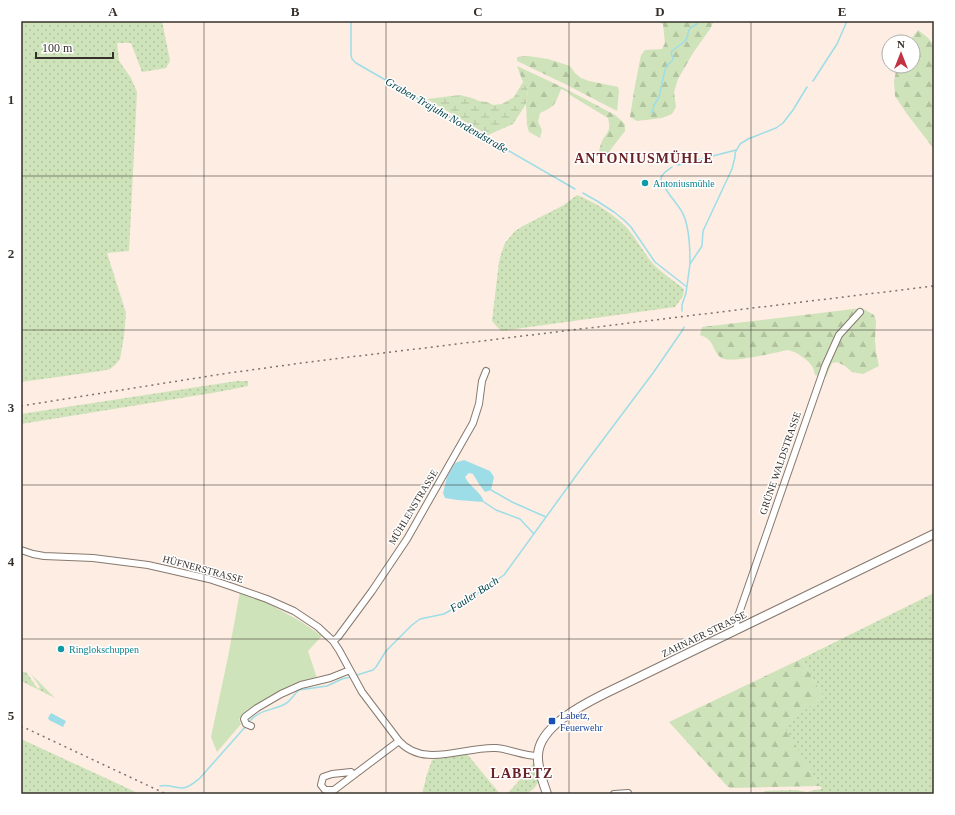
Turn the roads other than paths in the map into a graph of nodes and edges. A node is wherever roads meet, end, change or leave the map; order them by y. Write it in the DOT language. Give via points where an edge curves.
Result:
graph roads {
  1 [pos="860,312"];
  2 [pos="486,371"];
  3 [pos="934,534"];
  4 [pos="21,550"];
  5 [pos="738,629"];
  6 [pos="333,641"];
  7 [pos="351,672"];
  8 [pos="251,726"];
  9 [pos="399,741"];
  10 [pos="538,756"];
  11 [pos="354,775"];
  12 [pos="628,793"];
  13 [pos="547,794"];
  14 [pos="614,794"];
  1 -- 5 [label="street, GRÜNE WALDSTRASSE" via="839,335 825,366 737,618"];
  2 -- 6 [label="street, MÜHLENSTRASSE" via="475,418 442,478 381,578"];
  3 -- 5 [label="main road, ZAHNAER STRASSE"];
  4 -- 6 [label="street, HÜFNERSTRASSE" via="44,556 93,558 148,565 218,582 294,611"];
  5 -- 10 [label="main road, ZAHNAER STRASSE" via="580,707 545,735 539,746"];
  6 -- 7 [label="street, HÜFNERSTRASSE"];
  7 -- 8 [label="street" via="301,684 269,701 244,717 246,724"];
  7 -- 9 [label="street, HÜFNERSTRASSE" via="362,692"];
  9 -- 10 [label="street, HÜFNERSTRASSE" via="411,751 428,755 496,748"];
  9 -- 11 [label="street"];
  10 -- 13 [label="main road, ZAHNAER STRASSE"];
  11 -- 11 [label="street" via="334,790 325,790 321,784 323,777 351,772"];
  12 -- 14 [label="street"];
}
